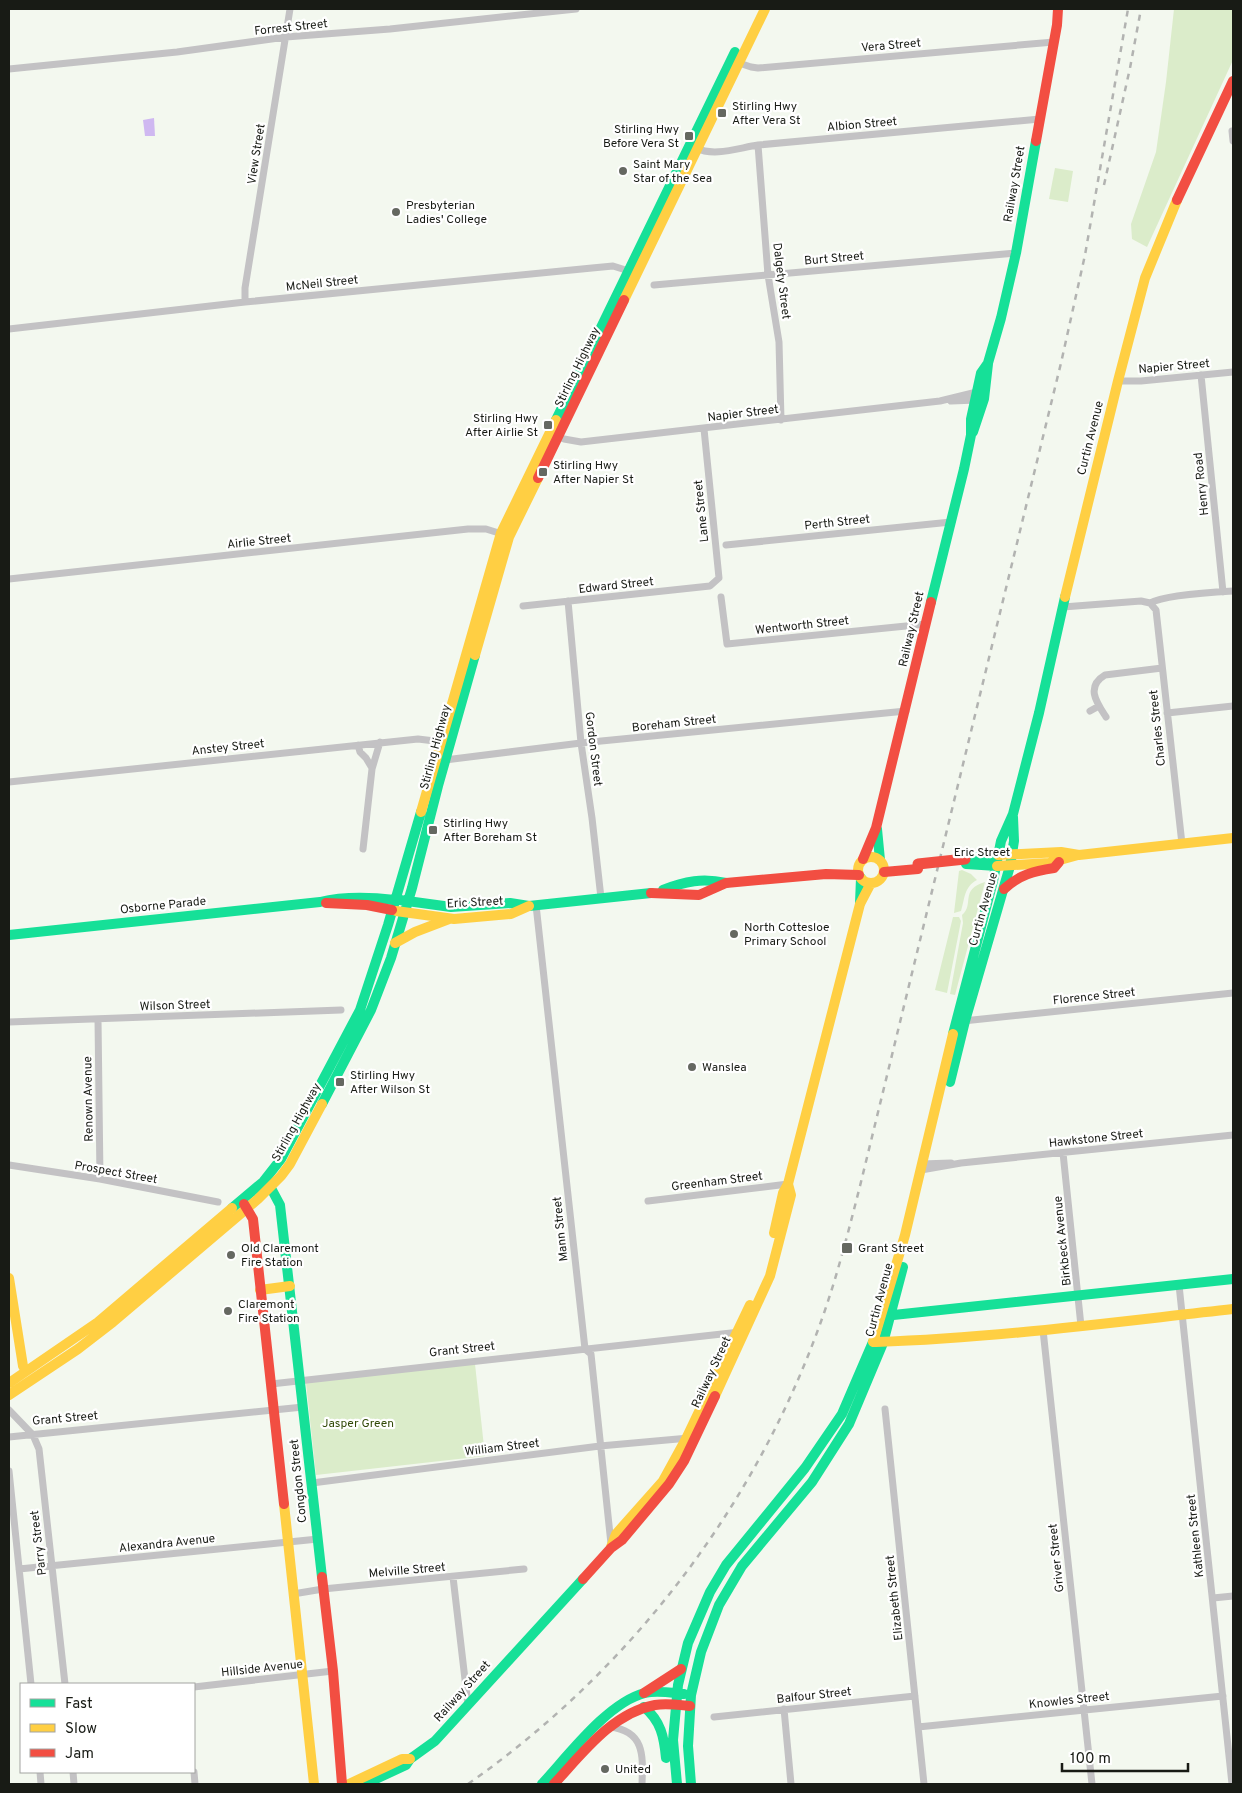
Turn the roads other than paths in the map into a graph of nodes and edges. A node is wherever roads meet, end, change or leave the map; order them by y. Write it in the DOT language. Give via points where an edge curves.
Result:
graph roads {
  1 [pos="290,9"];
  2 [pos="576,9"];
  3 [pos="757,9"];
  4 [pos="766,9"];
  5 [pos="1058,9"];
  6 [pos="286,37"];
  7 [pos="1054,42"];
  8 [pos="735,61"];
  9 [pos="9,69"];
  10 [pos="1233,81"];
  11 [pos="1040,119"];
  12 [pos="1232,131"];
  13 [pos="1233,141"];
  14 [pos="758,145"];
  15 [pos="693,147"];
  16 [pos="1016,252"];
  17 [pos="633,273"];
  18 [pos="768,275"];
  19 [pos="654,285"];
  20 [pos="244,302"];
  21 [pos="9,329"];
  22 [pos="1233,372"];
  23 [pos="1201,375"];
  24 [pos="1118,381"];
  25 [pos="980,396"];
  26 [pos="781,420"];
  27 [pos="704,429"];
  28 [pos="553,435"];
  29 [pos="950,522"];
  30 [pos="505,535"];
  31 [pos="726,545"];
  32 [pos="9,579"];
  33 [pos="710,586"];
  34 [pos="1233,590"];
  35 [pos="1223,592"];
  36 [pos="722,597"];
  37 [pos="568,601"];
  38 [pos="1150,603"];
  39 [pos="523,606"];
  40 [pos="1063,607"];
  41 [pos="926,624"];
  42 [pos="1162,668"];
  43 [pos="1099,706"];
  44 [pos="1233,706"];
  45 [pos="906,711"];
  46 [pos="1090,711"];
  47 [pos="1167,713"];
  48 [pos="1106,717"];
  49 [pos="380,742"];
  50 [pos="445,743"];
  51 [pos="581,743"];
  52 [pos="358,745"];
  53 [pos="450,759"];
  54 [pos="372,769"];
  55 [pos="9,782"];
  56 [pos="1013,814"];
  57 [pos="876,828"];
  58 [pos="1233,838"];
  59 [pos="1182,844"];
  60 [pos="363,849"];
  61 [pos="1079,855"];
  62 [pos="997,860"];
  63 [pos="1011,860"];
  64 [pos="1058,862"];
  65 [pos="883,866"];
  66 [pos="862,872"];
  67 [pos="1003,890"];
  68 [pos="601,898"];
  69 [pos="394,905"];
  70 [pos="406,906"];
  71 [pos="532,906"];
  72 [pos="449,919"];
  73 [pos="9,935"];
  74 [pos="395,944"];
  75 [pos="1233,993"];
  76 [pos="341,1010"];
  77 [pos="98,1019"];
  78 [pos="961,1021"];
  79 [pos="9,1022"];
  80 [pos="1233,1135"];
  81 [pos="1063,1153"];
  82 [pos="9,1165"];
  83 [pos="925,1166"];
  84 [pos="100,1179"];
  85 [pos="788,1184"];
  86 [pos="266,1185"];
  87 [pos="648,1201"];
  88 [pos="218,1202"];
  89 [pos="244,1204"];
  90 [pos="9,1278"];
  91 [pos="1233,1279"];
  92 [pos="1180,1285"];
  93 [pos="290,1286"];
  94 [pos="260,1290"];
  95 [pos="1079,1294"];
  96 [pos="1233,1309"];
  97 [pos="1183,1315"];
  98 [pos="886,1316"];
  99 [pos="1081,1326"];
  100 [pos="1043,1330"];
  101 [pos="741,1332"];
  102 [pos="878,1342"];
  103 [pos="585,1349"];
  104 [pos="26,1371"];
  105 [pos="300,1380"];
  106 [pos="9,1383"];
  107 [pos="271,1384"];
  108 [pos="9,1395"];
  109 [pos="303,1407"];
  110 [pos="885,1409"];
  111 [pos="9,1410"];
  112 [pos="273,1410"];
  113 [pos="33,1435"];
  114 [pos="9,1437"];
  115 [pos="691,1438"];
  116 [pos="600,1446"];
  117 [pos="9,1471"];
  118 [pos="312,1483"];
  119 [pos="318,1539"];
  120 [pos="288,1542"];
  121 [pos="611,1548"];
  122 [pos="52,1566"];
  123 [pos="19,1569"];
  124 [pos="524,1569"];
  125 [pos="453,1577"];
  126 [pos="323,1589"];
  127 [pos="293,1594"];
  128 [pos="1233,1596"];
  129 [pos="1212,1598"];
  130 [pos="681,1669"];
  131 [pos="333,1671"];
  132 [pos="302,1674"];
  133 [pos="31,1683"];
  134 [pos="65,1683"];
  135 [pos="195,1687"];
  136 [pos="644,1693"];
  137 [pos="915,1696"];
  138 [pos="1223,1696"];
  139 [pos="676,1699"];
  140 [pos="690,1700"];
  141 [pos="468,1705"];
  142 [pos="644,1707"];
  143 [pos="784,1709"];
  144 [pos="1083,1710"];
  145 [pos="714,1717"];
  146 [pos="610,1727"];
  147 [pos="918,1727"];
  148 [pos="594,1736"];
  149 [pos="410,1760"];
  150 [pos="314,1784"];
  151 [pos="342,1784"];
  152 [pos="349,1784"];
  153 [pos="365,1784"];
  154 [pos="542,1784"];
  155 [pos="554,1784"];
  156 [pos="642,1784"];
  157 [pos="675,1784"];
  158 [pos="691,1784"];
  159 [pos="791,1784"];
  160 [pos="924,1784"];
  161 [pos="1092,1784"];
  162 [pos="1232,1784"];
  1 -- 6 [label="street, View Street"];
  2 -- 6 [label="street, Forrest Street"];
  3 -- 8 [label="main road, Stirling Highway"];
  4 -- 8 [label="main road, Stirling Highway"];
  5 -- 7 [label="main road, Railway Street"];
  6 -- 9 [label="street, Forrest Street"];
  6 -- 20 [label="street, View Street"];
  7 -- 8 [label="street, Vera Street" via="758,68"];
  7 -- 11 [label="main road, Railway Street"];
  8 -- 15 [label="main road, Stirling Highway"];
  10 -- 24 [label="main road, Curtin Avenue" via="1150,264"];
  11 -- 14 [label="street, Albion Street"];
  11 -- 16 [label="main road, Railway Street"];
  12 -- 13 [label="street"];
  14 -- 15 [label="street, Albion Street" via="712,152"];
  14 -- 18 [label="street, Dalgety Street"];
  15 -- 17 [label="main road, Stirling Highway"];
  16 -- 18 [label="street, Burt Street"];
  16 -- 25 [label="main road, Railway Street" via="1001,318 988,363 981,374"];
  17 -- 20 [label="street, McNeil Street" via="613,266"];
  17 -- 28 [label="main road, Stirling Highway"];
  18 -- 19 [label="street, Burt Street"];
  18 -- 26 [label="street, Dalgety Street" via="779,342"];
  20 -- 21 [label="street, McNeil Street"];
  22 -- 23 [label="street, Napier Street"];
  23 -- 24 [label="street, Napier Street" via="1141,382"];
  23 -- 35 [label="street, Henry Road"];
  24 -- 40 [label="main road, Curtin Avenue"];
  25 -- 26 [label="street, Napier Street"];
  25 -- 29 [label="main road, Railway Street" via="971,419 971,436"];
  26 -- 27 [label="street, Napier Street"];
  27 -- 28 [label="street, Napier Street" via="581,442"];
  27 -- 33 [label="street, Lane Street" via="719,578"];
  28 -- 30 [label="main road, Stirling Highway"];
  29 -- 31 [label="street, Perth Street"];
  29 -- 41 [label="main road, Railway Street"];
  30 -- 32 [label="street, Airlie Street" via="486,529 468,529"];
  30 -- 50 [label="main road, Stirling Highway"];
  33 -- 37 [label="street, Edward Street"];
  34 -- 35 [label="street"];
  35 -- 38 [label="street"];
  36 -- 41 [label="street, Wentworth Street" via="727,644"];
  37 -- 39 [label="street, Edward Street"];
  37 -- 51 [label="street, Gordon Street"];
  38 -- 40 [label="street"];
  38 -- 42 [label="street, Charles Street" via="1156,610"];
  40 -- 56 [label="main road, Curtin Avenue"];
  41 -- 45 [label="main road, Railway Street"];
  42 -- 43 [label="street" via="1106,674 1095,690"];
  42 -- 47 [label="street, Charles Street"];
  43 -- 46 [label="street"];
  43 -- 48 [label="street"];
  44 -- 47 [label="street"];
  45 -- 51 [label="street, Boreham Street"];
  45 -- 57 [label="main road, Railway Street"];
  47 -- 59 [label="street, Charles Street"];
  49 -- 50 [label="street, Anstey Street" via="418,739"];
  49 -- 52 [label="street, Anstey Street"];
  49 -- 54 [label="street"];
  50 -- 53 [label="main road, Stirling Highway"];
  50 -- 69 [label="main road, Stirling Highway"];
  51 -- 53 [label="street, Boreham Street"];
  51 -- 68 [label="street, Gordon Street"];
  52 -- 54 [label="street"];
  52 -- 55 [label="street, Anstey Street"];
  53 -- 70 [label="main road, Stirling Highway"];
  54 -- 60 [label="street"];
  56 -- 62 [label="main road, Curtin Avenue"];
  56 -- 63 [label="main road, Curtin Avenue"];
  57 -- 65 [label="main road, Railway Street"];
  57 -- 66 [label="main road, Railway Street"];
  58 -- 59 [label="main road, Eric Street"];
  59 -- 61 [label="main road, Eric Street"];
  61 -- 63 [label="main road, Eric Street" via="1061,852"];
  61 -- 64 [label="main road, Eric Street"];
  62 -- 63 [label="main road, Eric Street"];
  62 -- 65 [label="main road, Eric Street"];
  62 -- 78 [label="main road, Curtin Avenue"];
  63 -- 64 [label="main road, Eric Street"];
  63 -- 67 [label="main road, Curtin Avenue"];
  64 -- 67 [label="main road" via="1054,868 1020,875"];
  65 -- 66 [label="main road" via="881,879"];
  65 -- 66 [label="main road, Eric Street" via="872,856"];
  66 -- 68 [label="main road, Eric Street" via="726,883 699,894 658,892"];
  66 -- 85 [label="main road, Railway Street" via="860,904"];
  67 -- 78 [label="main road, Curtin Avenue"];
  68 -- 71 [label="main road, Eric Street"];
  69 -- 70 [label="main road, Eric Street"];
  69 -- 73 [label="main road, Osborne Parade" via="351,896 338,897 320,902"];
  69 -- 86 [label="main road, Stirling Highway" via="357,1018"];
  70 -- 71 [label="main road, Eric Street" via="510,903"];
  70 -- 72 [label="main road, Eric Street"];
  70 -- 74 [label="main road, Stirling Highway"];
  71 -- 72 [label="main road, Eric Street" via="511,914"];
  71 -- 103 [label="street, Mann Street"];
  72 -- 74 [label="main road" via="415,930"];
  74 -- 86 [label="main road, Stirling Highway" via="358,1037 290,1164"];
  75 -- 78 [label="street, Florence Street"];
  76 -- 77 [label="street, Wilson Street"];
  77 -- 79 [label="street, Wilson Street"];
  77 -- 84 [label="street, Renown Avenue"];
  78 -- 83 [label="main road, Curtin Avenue"];
  80 -- 81 [label="street, Hawkstone Street"];
  81 -- 83 [label="street, Hawkstone Street"];
  81 -- 95 [label="street, Birkbeck Avenue"];
  82 -- 84 [label="street, Prospect Street"];
  83 -- 98 [label="main road, Curtin Avenue"];
  84 -- 88 [label="street, Prospect Street"];
  85 -- 87 [label="street, Greenham Street"];
  85 -- 101 [label="main road, Railway Street" via="791,1195 770,1276"];
  86 -- 89 [label="main road, Stirling Highway"];
  86 -- 93 [label="main road, Congdon Street" via="280,1205"];
  89 -- 94 [label="main road, Congdon Street" via="253,1220"];
  89 -- 104 [label="main road, Stirling Highway" via="98,1322"];
  89 -- 108 [label="main road, Stirling Highway" via="102,1331"];
  90 -- 104 [label="main road"];
  91 -- 92 [label="main road"];
  92 -- 95 [label="main road"];
  92 -- 97 [label="street, Kathleen Street"];
  93 -- 94 [label="main road"];
  93 -- 105 [label="main road, Congdon Street"];
  94 -- 107 [label="main road, Congdon Street"];
  95 -- 98 [label="main road"];
  95 -- 99 [label="street, Birkbeck Avenue"];
  96 -- 97 [label="main road"];
  97 -- 99 [label="main road"];
  97 -- 129 [label="street, Kathleen Street"];
  98 -- 102 [label="main road, Curtin Avenue"];
  99 -- 100 [label="main road"];
  100 -- 102 [label="main road"];
  100 -- 144 [label="street, Griver Street"];
  101 -- 103 [label="street, Grant Street"];
  101 -- 115 [label="main road, Railway Street"];
  102 -- 130 [label="main road, Curtin Avenue" via="842,1414 806,1468 726,1565 710,1592 688,1643"];
  102 -- 140 [label="main road, Curtin Avenue" via="849,1424 812,1482 742,1566 719,1605 701,1652"];
  103 -- 105 [label="street, Grant Street"];
  103 -- 116 [label="street, Mann Street" via="591,1354"];
  104 -- 106 [label="main road, Stirling Highway"];
  105 -- 107 [label="street, Grant Street"];
  105 -- 109 [label="main road, Congdon Street"];
  107 -- 112 [label="main road, Congdon Street"];
  109 -- 112 [label="street, Grant Street"];
  109 -- 118 [label="main road, Congdon Street"];
  110 -- 137 [label="street, Elizabeth Street"];
  111 -- 113 [label="street, Parry Street"];
  112 -- 113 [label="street, Grant Street"];
  112 -- 120 [label="main road, Congdon Street"];
  113 -- 114 [label="street, Grant Street"];
  113 -- 122 [label="street, Parry Street" via="39,1449"];
  115 -- 116 [label="street, William Street"];
  115 -- 121 [label="main road, Railway Street" via="669,1484 622,1540"];
  116 -- 118 [label="street, William Street"];
  116 -- 121 [label="street, Mann Street"];
  117 -- 123 [label="street, Parry Street"];
  118 -- 119 [label="main road, Congdon Street"];
  119 -- 120 [label="street, Alexandra Avenue"];
  119 -- 126 [label="main road, Congdon Street"];
  120 -- 122 [label="street, Alexandra Avenue"];
  120 -- 127 [label="main road, Congdon Street"];
  121 -- 141 [label="main road, Railway Street"];
  122 -- 123 [label="street, Alexandra Avenue"];
  122 -- 134 [label="street, Parry Street"];
  123 -- 133 [label="street, Parry Street"];
  124 -- 125 [label="street, Melville Street"];
  125 -- 126 [label="street, Melville Street"];
  125 -- 141 [label="street"];
  126 -- 127 [label="street, Melville Street"];
  126 -- 131 [label="main road, Congdon Street"];
  127 -- 132 [label="main road, Congdon Street"];
  128 -- 129 [label="street"];
  129 -- 138 [label="street, Kathleen Street"];
  130 -- 136 [label="main road"];
  130 -- 139 [label="main road, Curtin Avenue"];
  131 -- 132 [label="street, Hillside Avenue"];
  131 -- 151 [label="main road, Congdon Street"];
  132 -- 135 [label="street, Hillside Avenue"];
  132 -- 150 [label="main road, Congdon Street"];
  136 -- 139 [label="main road"];
  136 -- 148 [label="main road" via="618,1705"];
  137 -- 143 [label="street, Balfour Street"];
  137 -- 147 [label="street, Elizabeth Street"];
  138 -- 144 [label="street, Knowles Street"];
  138 -- 162 [label="street, Kathleen Street"];
  139 -- 140 [label="main road"];
  139 -- 142 [label="main road"];
  139 -- 157 [label="main road, Curtin Avenue" via="673,1740"];
  140 -- 158 [label="main road, Curtin Avenue" via="688,1746"];
  141 -- 149 [label="main road, Railway Street" via="435,1741"];
  142 -- 146 [label="main road"];
  142 -- 157 [label="main road" via="661,1726 666,1768"];
  143 -- 145 [label="street, Balfour Street"];
  143 -- 159 [label="street"];
  144 -- 147 [label="street, Knowles Street"];
  144 -- 161 [label="street, Griver Street"];
  146 -- 148 [label="main road"];
  146 -- 156 [label="street" via="626,1730 636,1740 642,1754"];
  147 -- 160 [label="street, Elizabeth Street"];
  148 -- 154 [label="main road"];
  148 -- 155 [label="main road"];
  149 -- 152 [label="main road, Railway Street" via="402,1759"];
  149 -- 153 [label="main road, Railway Street" via="406,1765"];
}
